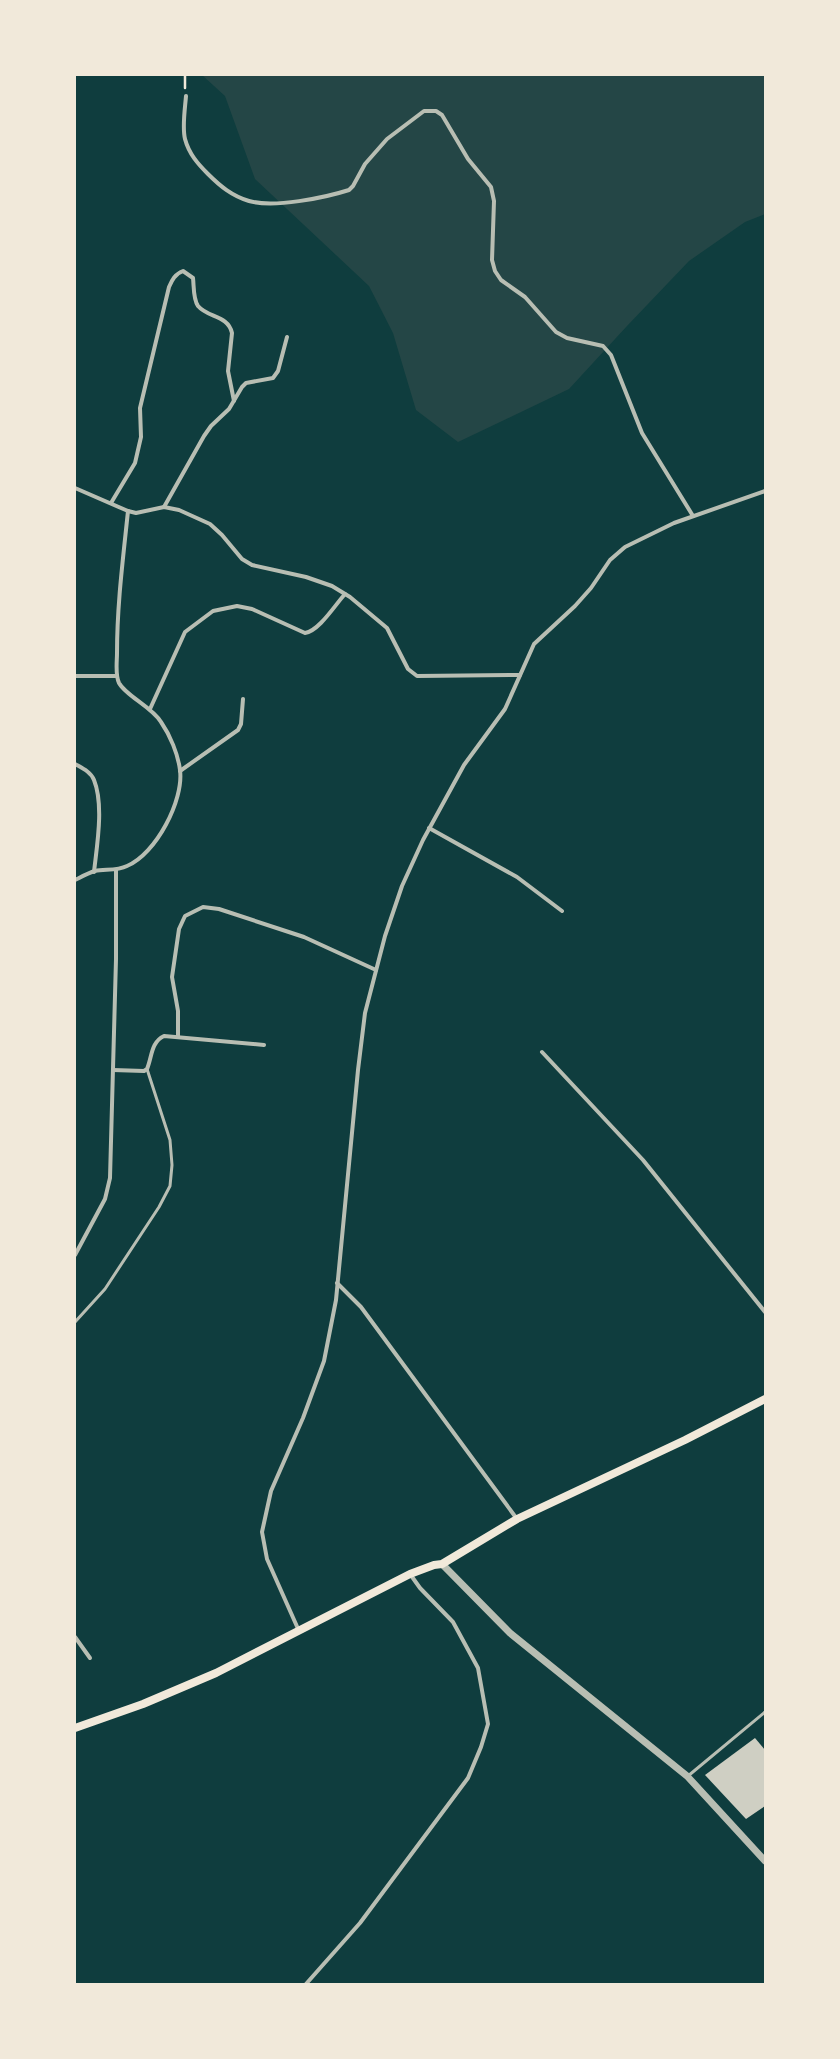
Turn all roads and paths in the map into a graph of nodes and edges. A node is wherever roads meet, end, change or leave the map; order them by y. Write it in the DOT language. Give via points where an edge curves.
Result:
graph roads {
  1 [pos="186,96"];
  2 [pos="287,337"];
  3 [pos="234,401"];
  4 [pos="75,488"];
  5 [pos="765,491"];
  6 [pos="111,503"];
  7 [pos="164,507"];
  8 [pos="128,511"];
  9 [pos="693,516"];
  10 [pos="345,594"];
  11 [pos="520,675"];
  12 [pos="75,676"];
  13 [pos="117,676"];
  14 [pos="243,699"];
  15 [pos="150,709"];
  16 [pos="75,764"];
  17 [pos="180,771"];
  18 [pos="429,828"];
  19 [pos="116,870"];
  20 [pos="94,872"];
  21 [pos="75,880"];
  22 [pos="562,911"];
  23 [pos="376,970"];
  24 [pos="178,1036"];
  25 [pos="264,1045"];
  26 [pos="542,1052"];
  27 [pos="147,1069"];
  28 [pos="113,1070"];
  29 [pos="75,1255"];
  30 [pos="337,1283"];
  31 [pos="765,1312"];
  32 [pos="75,1322"];
  33 [pos="765,1399"];
  34 [pos="517,1519"];
  35 [pos="442,1564"];
  36 [pos="410,1574"];
  37 [pos="299,1631"];
  38 [pos="75,1637"];
  39 [pos="90,1658"];
  40 [pos="765,1712"];
  41 [pos="75,1728"];
  42 [pos="687,1776"];
  43 [pos="765,1861"];
  44 [pos="306,1984"];
  1 -- 9 [label="street" via="184,138 195,161 220,185 236,196 266,203 306,200 349,190 375,151 388,139 424,112 436,111 442,115 468,159 491,187 494,201 492,260 501,280 525,297 556,332 567,338 603,346 611,355 642,434"];
  2 -- 3 [label="street" via="278,371 273,378 246,383"];
  3 -- 6 [label="street" via="228,371 231,328 225,321 198,306 193,278 183,271 178,273 169,287 147,376 140,408 141,437 135,463"];
  3 -- 7 [label="street" via="204,436"];
  4 -- 6 [label="street"];
  5 -- 9 [label="street"];
  6 -- 8 [label="street"];
  7 -- 8 [label="street" via="136,513"];
  7 -- 10 [label="street" via="179,510 210,524 252,565 306,577 332,586"];
  8 -- 13 [label="street" via="117,610"];
  9 -- 11 [label="street" via="674,523 617,553 575,606 534,644"];
  10 -- 11 [label="street" via="387,628 412,674 426,677"];
  10 -- 15 [label="street" via="316,628 305,633 252,609 237,606 213,611 185,632"];
  11 -- 18 [label="street" via="505,709 464,765"];
  12 -- 13 [label="street"];
  13 -- 15 [label="street" via="123,688"];
  14 -- 17 [label="street" via="241,724 238,730"];
  15 -- 17 [label="street" via="161,721 170,738"];
  16 -- 20 [label="street" via="90,774 94,780 98,800 99,822"];
  17 -- 19 [label="street" via="178,792 162,833 139,859"];
  18 -- 22 [label="street" via="517,877"];
  18 -- 23 [label="street" via="402,886"];
  19 -- 20 [label="street"];
  19 -- 28 [label="street"];
  20 -- 21 [label="street"];
  23 -- 24 [label="street" via="304,937 219,909 203,907 185,916 179,929 172,977 178,1011"];
  23 -- 30 [label="street" via="365,1013"];
  24 -- 25 [label="street"];
  24 -- 27 [label="street" via="164,1036 158,1039"];
  26 -- 31 [label="street" via="643,1160"];
  27 -- 28 [label="street"];
  27 -- 32 [label="lane" via="170,1140 170,1186 105,1289"];
  28 -- 29 [label="street" via="110,1178 105,1200"];
  30 -- 34 [label="street" via="361,1307"];
  30 -- 37 [label="street" via="324,1361 303,1418 270,1491 262,1532 267,1559"];
  33 -- 34 [label="main road" via="685,1440"];
  34 -- 35 [label="main road"];
  35 -- 36 [label="main road"];
  35 -- 42 [label="street" via="510,1633"];
  36 -- 37 [label="main road"];
  36 -- 44 [label="street" via="453,1622 478,1668 488,1724 468,1778 360,1923"];
  37 -- 41 [label="main road" via="216,1673 144,1704"];
  38 -- 39 [label="street"];
  40 -- 42 [label="lane"];
  42 -- 43 [label="street"];
}
